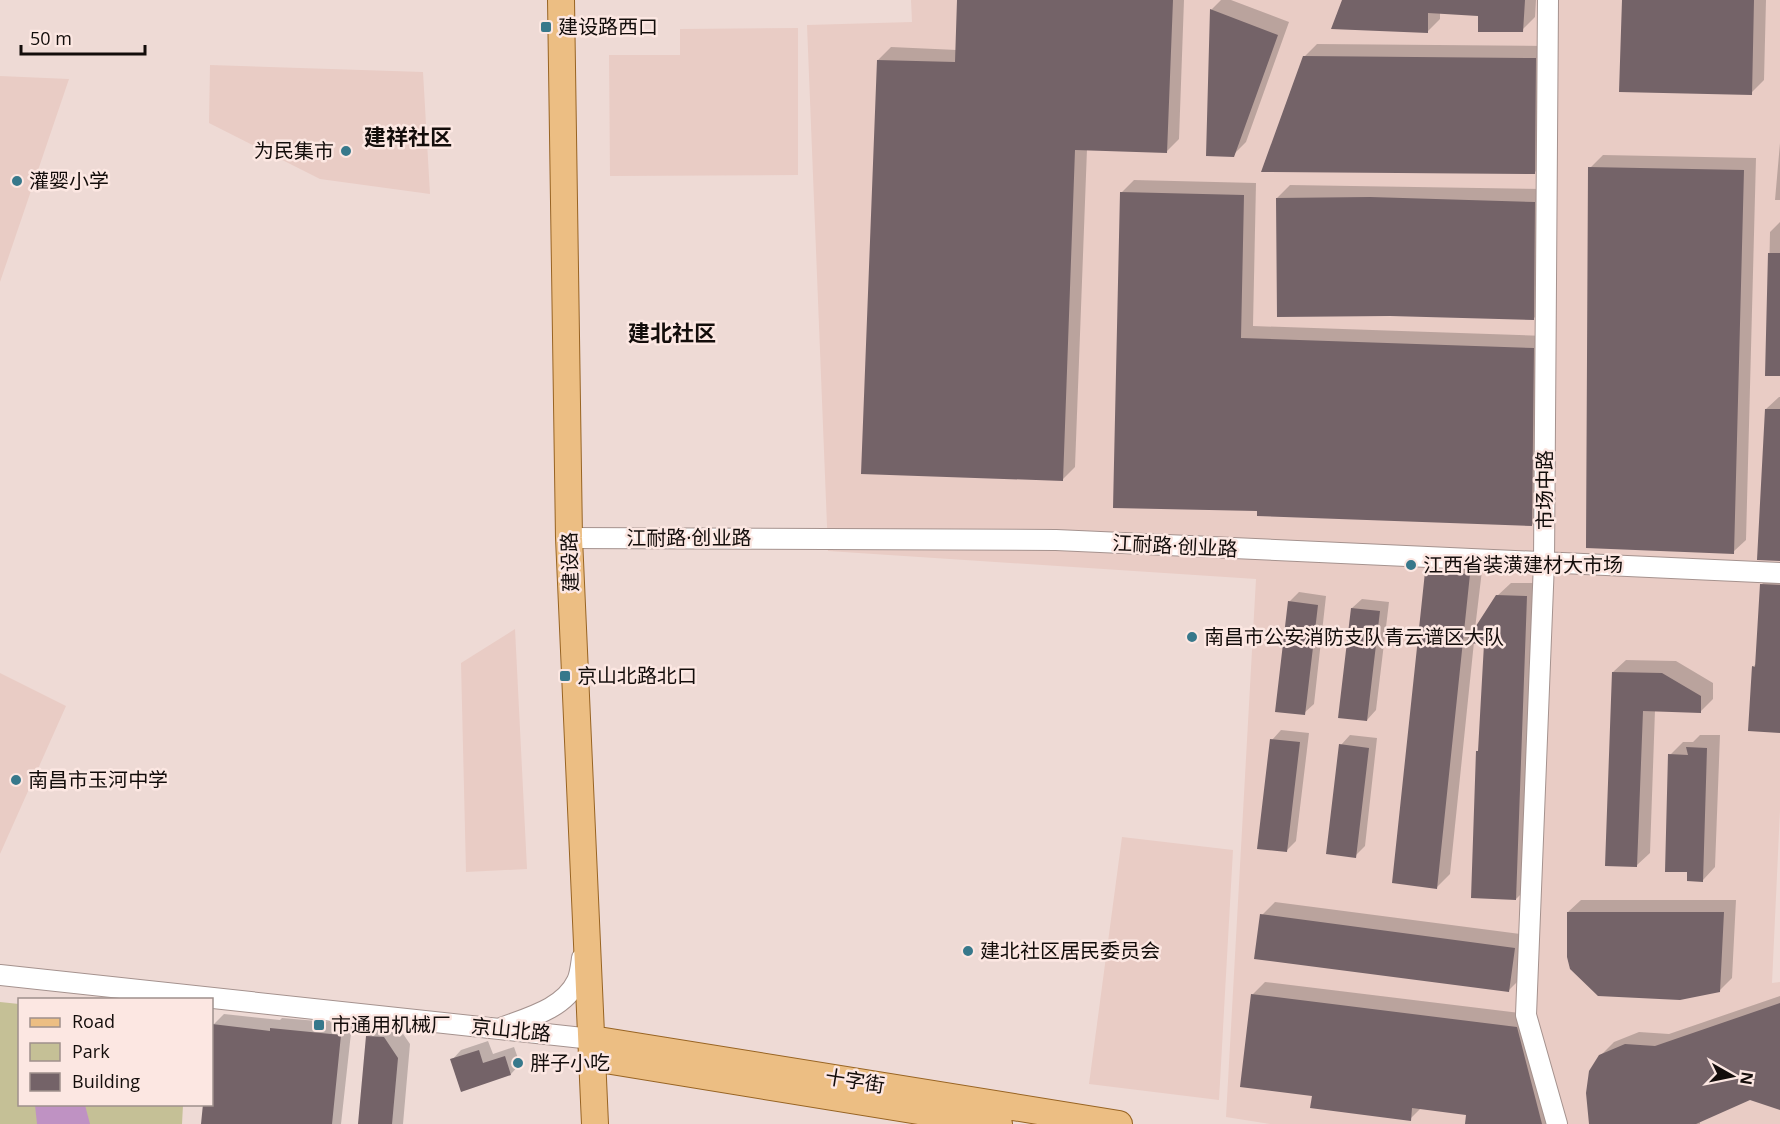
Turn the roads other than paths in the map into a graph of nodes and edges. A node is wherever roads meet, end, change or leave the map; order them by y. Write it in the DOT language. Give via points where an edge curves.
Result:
graph roads {
  1 [pos="561,0"];
  2 [pos="1548,0"];
  3 [pos="569,538"];
  4 [pos="1544,562"];
  5 [pos="1780,573"];
  6 [pos="587,938"];
  7 [pos="0,975"];
  8 [pos="212,998"];
  9 [pos="213,998"];
  10 [pos="498,1029"];
  11 [pos="592,1048"];
  12 [pos="952,1120"];
  13 [pos="595,1124"];
  14 [pos="999,1124"];
  15 [pos="1119,1124"];
  16 [pos="1557,1124"];
  1 -- 3 [label="main road, 建设路"];
  2 -- 4 [label="street, 市场中路"];
  3 -- 4 [label="street, 江耐路·创业路" via="1056,540"];
  3 -- 6 [label="main road, 建设路"];
  4 -- 5 [label="street, 江耐路·创业路"];
  4 -- 16 [label="street, 市场中路" via="1526,1015"];
  6 -- 10 [label="street" via="577,981 563,999 536,1015"];
  6 -- 11 [label="main road, 建设路"];
  7 -- 8 [label="street, 京山北路"];
  9 -- 10 [label="street, 京山北路"];
  10 -- 11 [label="street, 京山北路"];
  11 -- 12 [label="main road, 十字街"];
  11 -- 13 [label="main road, 建设路"];
  11 -- 15 [label="main road, 十字街"];
  12 -- 14 [label="main road, 十字街"];
}
